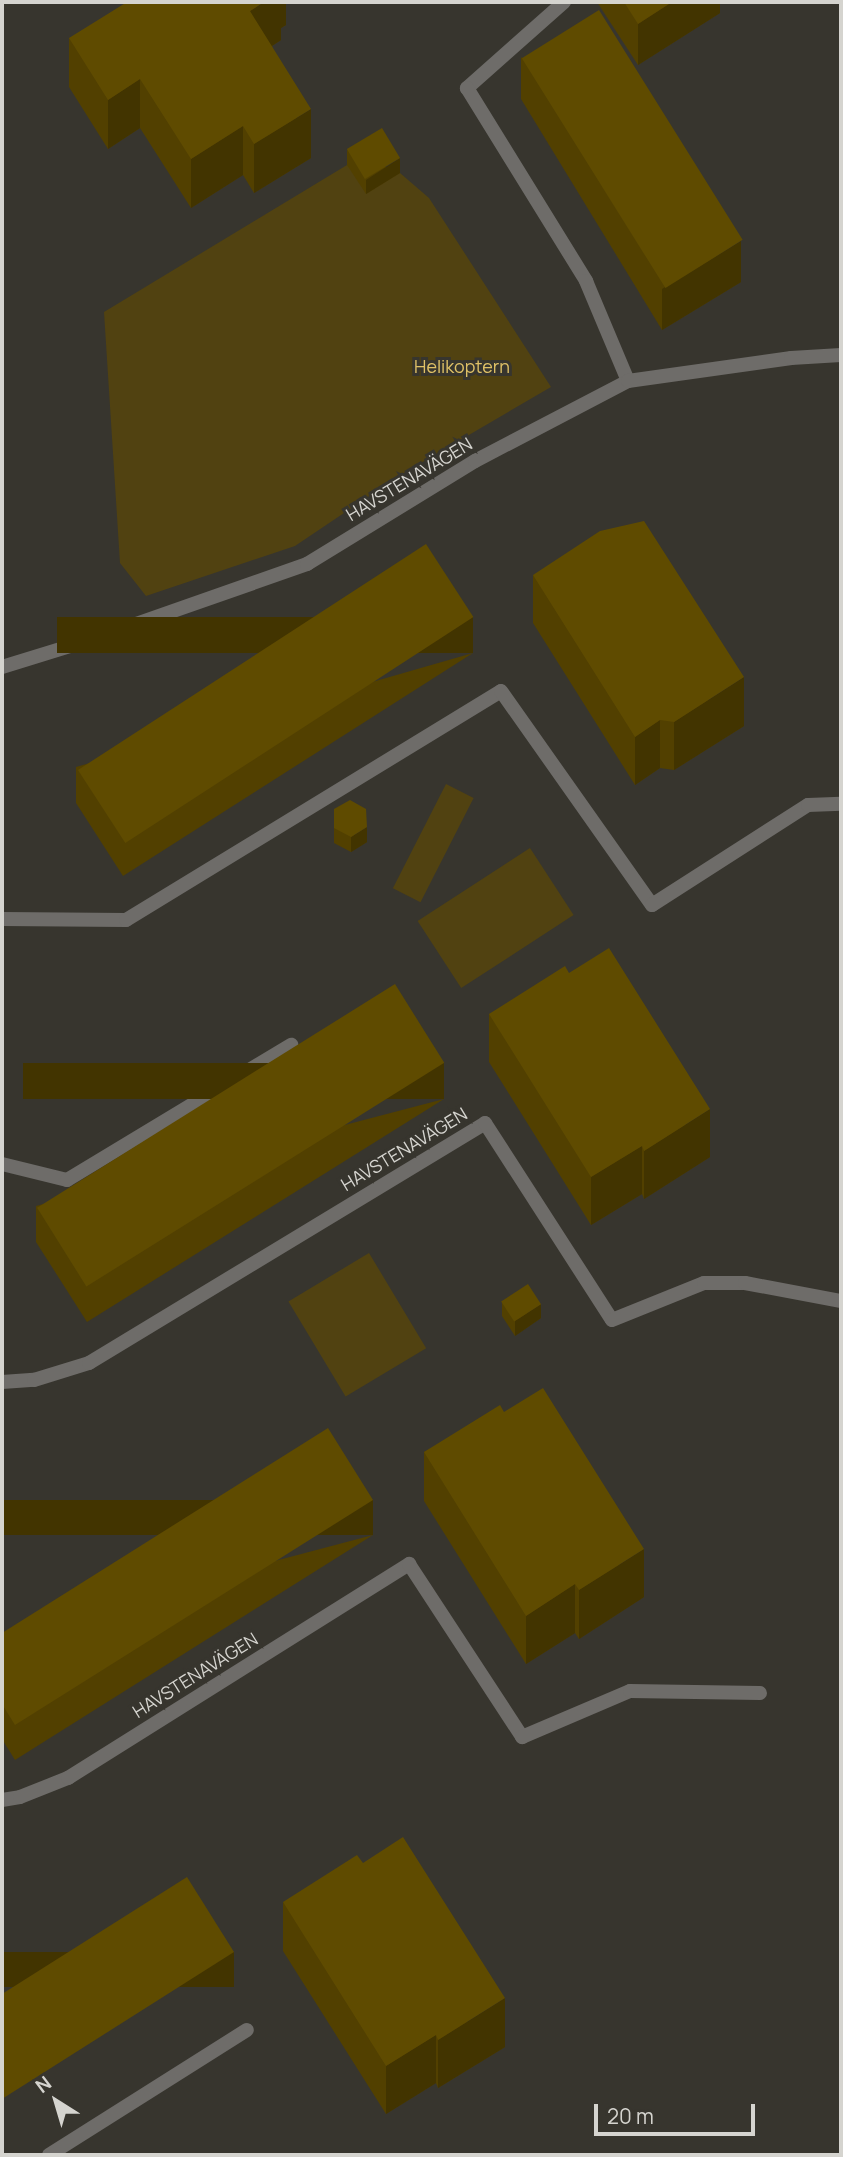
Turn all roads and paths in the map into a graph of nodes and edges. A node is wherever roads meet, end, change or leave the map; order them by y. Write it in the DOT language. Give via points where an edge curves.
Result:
graph roads {
  1 [pos="564,2"];
  2 [pos="841,355"];
  3 [pos="628,381"];
  4 [pos="2,667"];
  5 [pos="841,804"];
  6 [pos="2,919"];
  7 [pos="291,1045"];
  8 [pos="2,1164"];
  9 [pos="841,1301"];
  10 [pos="2,1382"];
  11 [pos="760,1693"];
  12 [pos="2,1800"];
  13 [pos="247,2031"];
  14 [pos="49,2155"];
  1 -- 3 [label="street" via="467,88 586,281"];
  2 -- 3 [label="street, HAVSTENAVÄGEN"];
  3 -- 4 [label="street, HAVSTENAVÄGEN" via="475,461 307,564"];
  5 -- 6 [label="street" via="808,805 652,905 501,691 126,920"];
  7 -- 8 [label="street" via="67,1180"];
  9 -- 10 [label="street, HAVSTENAVÄGEN" via="745,1283 704,1283 612,1320 485,1124 89,1363 34,1380"];
  11 -- 12 [label="street, HAVSTENAVÄGEN" via="630,1691 522,1737 409,1564 68,1778"];
  13 -- 14 [label="street"];
}
